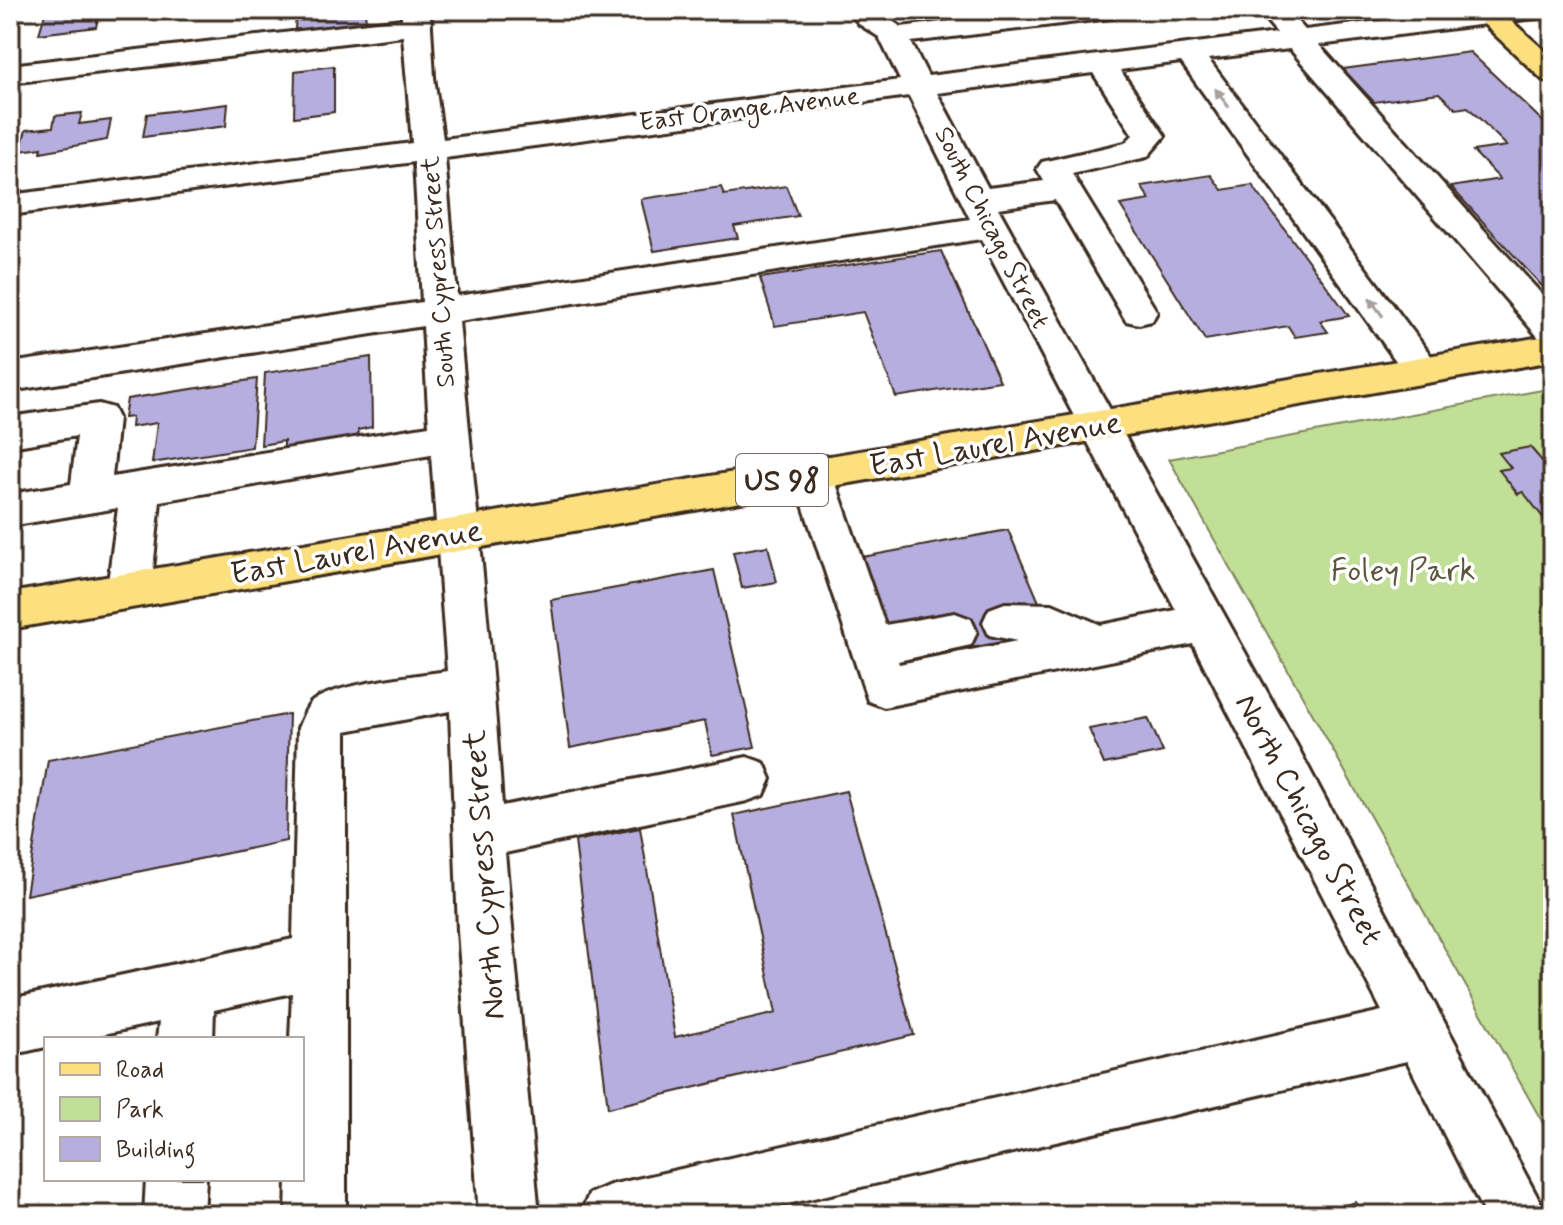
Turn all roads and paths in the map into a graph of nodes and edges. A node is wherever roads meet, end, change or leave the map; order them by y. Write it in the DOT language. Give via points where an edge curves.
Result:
graph roads {
  1 [pos="862,10"];
  2 [pos="1111,10"];
  3 [pos="1272,10"];
  4 [pos="1534,10"];
  5 [pos="1486,13"];
  6 [pos="416,18"];
  7 [pos="891,32"];
  8 [pos="1298,38"];
  9 [pos="1188,52"];
  10 [pos="1101,63"];
  11 [pos="10,74"];
  12 [pos="1553,74"];
  13 [pos="920,86"];
  14 [pos="429,150"];
  15 [pos="1065,189"];
  16 [pos="10,205"];
  17 [pos="985,214"];
  18 [pos="440,311"];
  19 [pos="1139,312"];
  20 [pos="1553,330"];
  21 [pos="1553,348"];
  22 [pos="1422,370"];
  23 [pos="10,377"];
  24 [pos="1097,425"];
  25 [pos="10,432"];
  26 [pos="449,437"];
  27 [pos="813,475"];
  28 [pos="141,487"];
  29 [pos="90,496"];
  30 [pos="10,510"];
  31 [pos="456,534"];
  32 [pos="129,590"];
  33 [pos="10,611"];
  34 [pos="1005,622"];
  35 [pos="1205,623"];
  36 [pos="955,632"];
  37 [pos="1099,644"];
  38 [pos="871,647"];
  39 [pos="470,687"];
  40 [pos="747,779"];
  41 [pos="479,835"];
  42 [pos="319,960"];
  43 [pos="187,1014"];
  44 [pos="10,1027"];
  45 [pos="1420,1030"];
  46 [pos="176,1181"];
  47 [pos="174,1215"];
  48 [pos="316,1215"];
  49 [pos="509,1215"];
  50 [pos="610,1215"];
  51 [pos="1517,1215"];
  1 -- 7 [label="street" via="867,20"];
  2 -- 7 [label="street"];
  3 -- 8 [label="street"];
  4 -- 5 [label="street, East Orange Avenue"];
  5 -- 8 [label="street, East Orange Avenue"];
  5 -- 12 [label="main road"];
  6 -- 11 [label="street"];
  6 -- 14 [label="street, South Cypress Street"];
  7 -- 13 [label="street, South Chicago Street"];
  8 -- 9 [label="street, East Orange Avenue"];
  8 -- 20 [label="street"];
  9 -- 10 [label="street, East Orange Avenue"];
  22 -- 9 [label="street, one-way"];
  10 -- 13 [label="street, East Orange Avenue"];
  10 -- 15 [label="street" via="1149,136 1136,150 1053,169"];
  13 -- 14 [label="street, East Orange Avenue"];
  13 -- 17 [label="street, South Chicago Street"];
  14 -- 16 [label="street, East Orange Avenue"];
  14 -- 18 [label="street, South Cypress Street"];
  15 -- 17 [label="street"];
  15 -- 19 [label="street"];
  17 -- 18 [label="street"];
  17 -- 24 [label="street, South Chicago Street"];
  18 -- 23 [label="street"];
  18 -- 26 [label="street, South Cypress Street"];
  21 -- 22 [label="main road, East Laurel Avenue / US 98"];
  22 -- 24 [label="main road, East Laurel Avenue / US 98"];
  24 -- 27 [label="main road, East Laurel Avenue / US 98"];
  24 -- 35 [label="street, North Chicago Street"];
  25 -- 29 [label="street" via="99,418"];
  26 -- 28 [label="street"];
  26 -- 31 [label="street, South Cypress Street"];
  27 -- 31 [label="main road, East Laurel Avenue / US 98"];
  27 -- 38 [label="street"];
  28 -- 29 [label="street"];
  28 -- 32 [label="street"];
  29 -- 30 [label="street"];
  31 -- 32 [label="main road, East Laurel Avenue / US 98"];
  31 -- 39 [label="street, North Cypress Street"];
  32 -- 33 [label="main road, East Laurel Avenue / US 98"];
  34 -- 37 [label="street" via="1052,623"];
  35 -- 37 [label="street"];
  35 -- 45 [label="street, North Chicago Street"];
  36 -- 38 [label="street"];
  37 -- 38 [label="street" via="884,687"];
  39 -- 41 [label="street, North Cypress Street"];
  39 -- 42 [label="street" via="350,708 329,716 322,728"];
  40 -- 41 [label="street"];
  41 -- 49 [label="street, North Cypress Street"];
  42 -- 43 [label="street"];
  42 -- 48 [label="street"];
  43 -- 44 [label="street"];
  45 -- 50 [label="street"];
  45 -- 51 [label="street, North Chicago Street"];
  46 -- 47 [label="street"];
}
